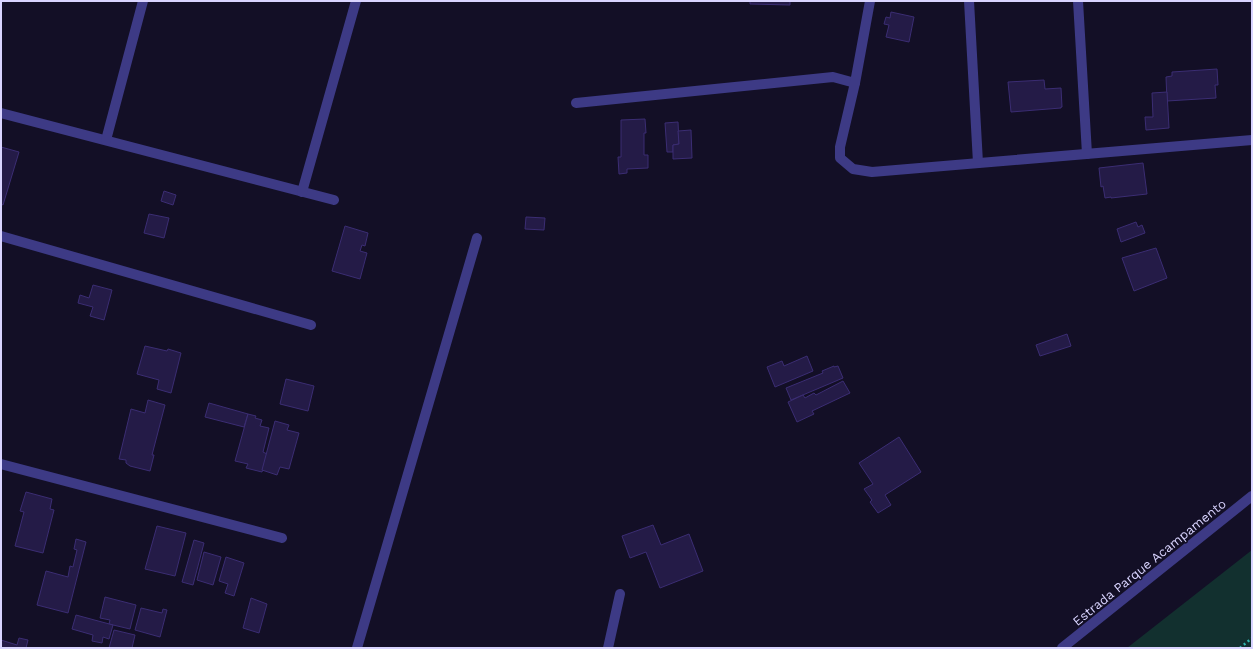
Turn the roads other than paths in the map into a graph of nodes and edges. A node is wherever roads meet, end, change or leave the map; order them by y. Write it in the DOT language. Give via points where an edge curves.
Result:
graph roads {
  1 [pos="143,1"];
  2 [pos="356,1"];
  3 [pos="870,1"];
  4 [pos="969,1"];
  5 [pos="1078,1"];
  6 [pos="855,83"];
  7 [pos="576,103"];
  8 [pos="1,113"];
  9 [pos="106,140"];
  10 [pos="1252,140"];
  11 [pos="1087,154"];
  12 [pos="978,163"];
  13 [pos="302,192"];
  14 [pos="334,200"];
  15 [pos="1,236"];
  16 [pos="477,238"];
  17 [pos="311,325"];
  18 [pos="1,464"];
  19 [pos="1252,496"];
  20 [pos="282,538"];
  21 [pos="620,594"];
  22 [pos="357,648"];
  23 [pos="608,648"];
  24 [pos="1062,648"];
  1 -- 9 [label="street"];
  2 -- 13 [label="street"];
  3 -- 6 [label="street"];
  4 -- 12 [label="street"];
  5 -- 11 [label="street"];
  6 -- 7 [label="street" via="833,77"];
  6 -- 12 [label="street" via="840,147 840,158 853,169 872,172"];
  8 -- 9 [label="street"];
  9 -- 13 [label="street"];
  10 -- 11 [label="street"];
  11 -- 12 [label="street"];
  13 -- 14 [label="street"];
  15 -- 17 [label="street"];
  16 -- 22 [label="street"];
  18 -- 20 [label="street"];
  19 -- 24 [label="street, Estrada Parque Acampamento"];
  21 -- 23 [label="street"];
}
